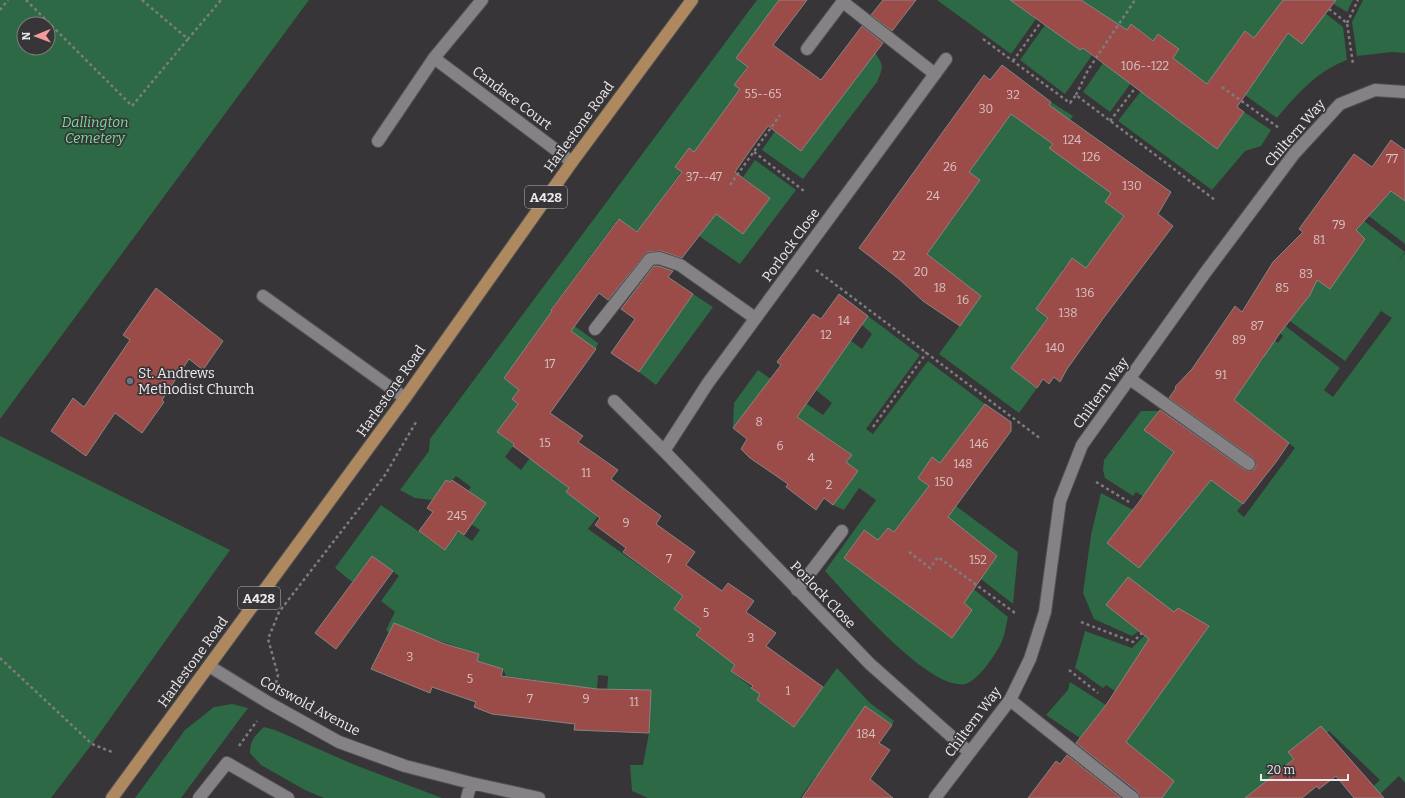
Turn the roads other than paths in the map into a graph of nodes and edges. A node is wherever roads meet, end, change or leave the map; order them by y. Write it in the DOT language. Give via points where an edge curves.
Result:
graph roads {
  1 [pos="482,0"];
  2 [pos="692,0"];
  3 [pos="843,1"];
  4 [pos="807,49"];
  5 [pos="434,58"];
  6 [pos="946,59"];
  7 [pos="935,74"];
  8 [pos="1405,92"];
  9 [pos="378,141"];
  10 [pos="572,162"];
  11 [pos="263,296"];
  12 [pos="755,318"];
  13 [pos="595,329"];
  14 [pos="1130,379"];
  15 [pos="405,398"];
  16 [pos="614,401"];
  17 [pos="664,451"];
  18 [pos="1249,464"];
  19 [pos="842,531"];
  20 [pos="797,590"];
  21 [pos="209,666"];
  22 [pos="1010,700"];
  23 [pos="969,752"];
  24 [pos="471,783"];
  25 [pos="112,798"];
  26 [pos="199,798"];
  27 [pos="288,798"];
  28 [pos="467,798"];
  29 [pos="538,798"];
  30 [pos="935,798"];
  31 [pos="1133,798"];
  1 -- 5 [label="street"];
  2 -- 10 [label="main road, Harlestone Road / A428"];
  3 -- 4 [label="street"];
  3 -- 7 [label="street"];
  5 -- 9 [label="street"];
  5 -- 10 [label="street, Candace Court"];
  6 -- 7 [label="street, Porlock Close"];
  7 -- 12 [label="street, Porlock Close"];
  8 -- 14 [label="street, Chiltern Way" via="1375,90 1340,104 1290,160"];
  10 -- 15 [label="main road, Harlestone Road / A428"];
  11 -- 15 [label="street"];
  12 -- 13 [label="street" via="680,266 659,258 650,260"];
  12 -- 17 [label="street, Porlock Close" via="708,383"];
  14 -- 18 [label="street"];
  14 -- 22 [label="street, Chiltern Way" via="1082,445 1060,501 1045,612 1030,659"];
  15 -- 21 [label="main road, Harlestone Road / A428"];
  16 -- 17 [label="street, Porlock Close"];
  17 -- 20 [label="street, Porlock Close"];
  19 -- 20 [label="street"];
  20 -- 23 [label="street, Porlock Close" via="870,664"];
  21 -- 24 [label="street, Cotswold Avenue" via="339,742 404,766"];
  21 -- 25 [label="main road, Harlestone Road / A428"];
  22 -- 23 [label="street, Chiltern Way"];
  22 -- 31 [label="street"];
  23 -- 30 [label="street, Chiltern Way"];
  24 -- 28 [label="street"];
  24 -- 29 [label="street, Cotswold Avenue"];
  26 -- 27 [label="street" via="227,763"];
}
